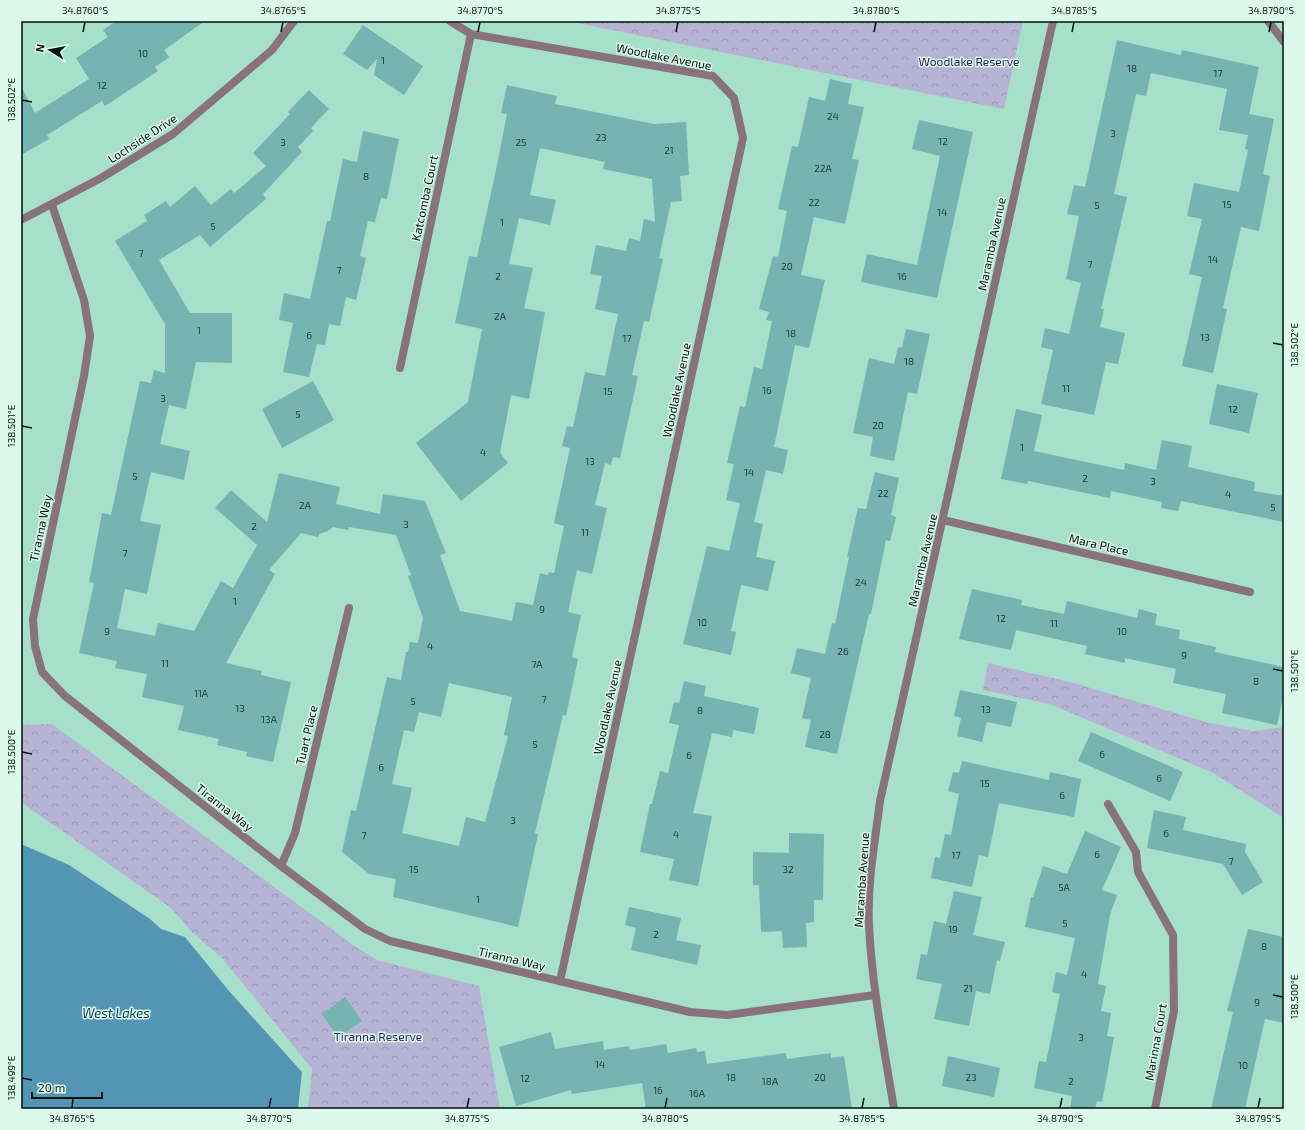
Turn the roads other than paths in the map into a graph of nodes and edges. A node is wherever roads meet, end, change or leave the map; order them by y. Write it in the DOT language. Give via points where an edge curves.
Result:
graph roads {
  1 [pos="294,21"];
  2 [pos="450,21"];
  3 [pos="1053,21"];
  4 [pos="1268,21"];
  5 [pos="471,34"];
  6 [pos="1284,42"];
  7 [pos="52,205"];
  8 [pos="21,220"];
  9 [pos="400,368"];
  10 [pos="943,520"];
  11 [pos="1250,592"];
  12 [pos="349,608"];
  13 [pos="1108,804"];
  14 [pos="281,866"];
  15 [pos="560,981"];
  16 [pos="875,995"];
  17 [pos="894,1109"];
  18 [pos="1155,1109"];
  1 -- 7 [label="street, Lochside Drive" via="272,50 173,134"];
  2 -- 5 [label="street, Woodlake Avenue"];
  3 -- 10 [label="street, Maramba Avenue"];
  4 -- 6 [label="street"];
  5 -- 9 [label="street, Katcomba Court"];
  5 -- 15 [label="street, Woodlake Avenue" via="713,76 734,98 743,138"];
  7 -- 8 [label="street, Lochside Drive"];
  7 -- 14 [label="street, Tiranna Way" via="84,300 90,336 84,376 33,619 35,646 42,672 65,696"];
  10 -- 11 [label="street, Mara Place"];
  10 -- 16 [label="street, Maramba Avenue" via="880,801 872,862 869,924"];
  12 -- 14 [label="street, Tuart Place" via="296,833"];
  13 -- 18 [label="street, Marinna Court" via="1136,852 1138,872 1173,935 1174,1011"];
  14 -- 15 [label="street, Tiranna Way" via="365,929 390,941"];
  15 -- 16 [label="street, Tiranna Way" via="690,1012 727,1015"];
  16 -- 17 [label="street, Maramba Avenue"];
}
